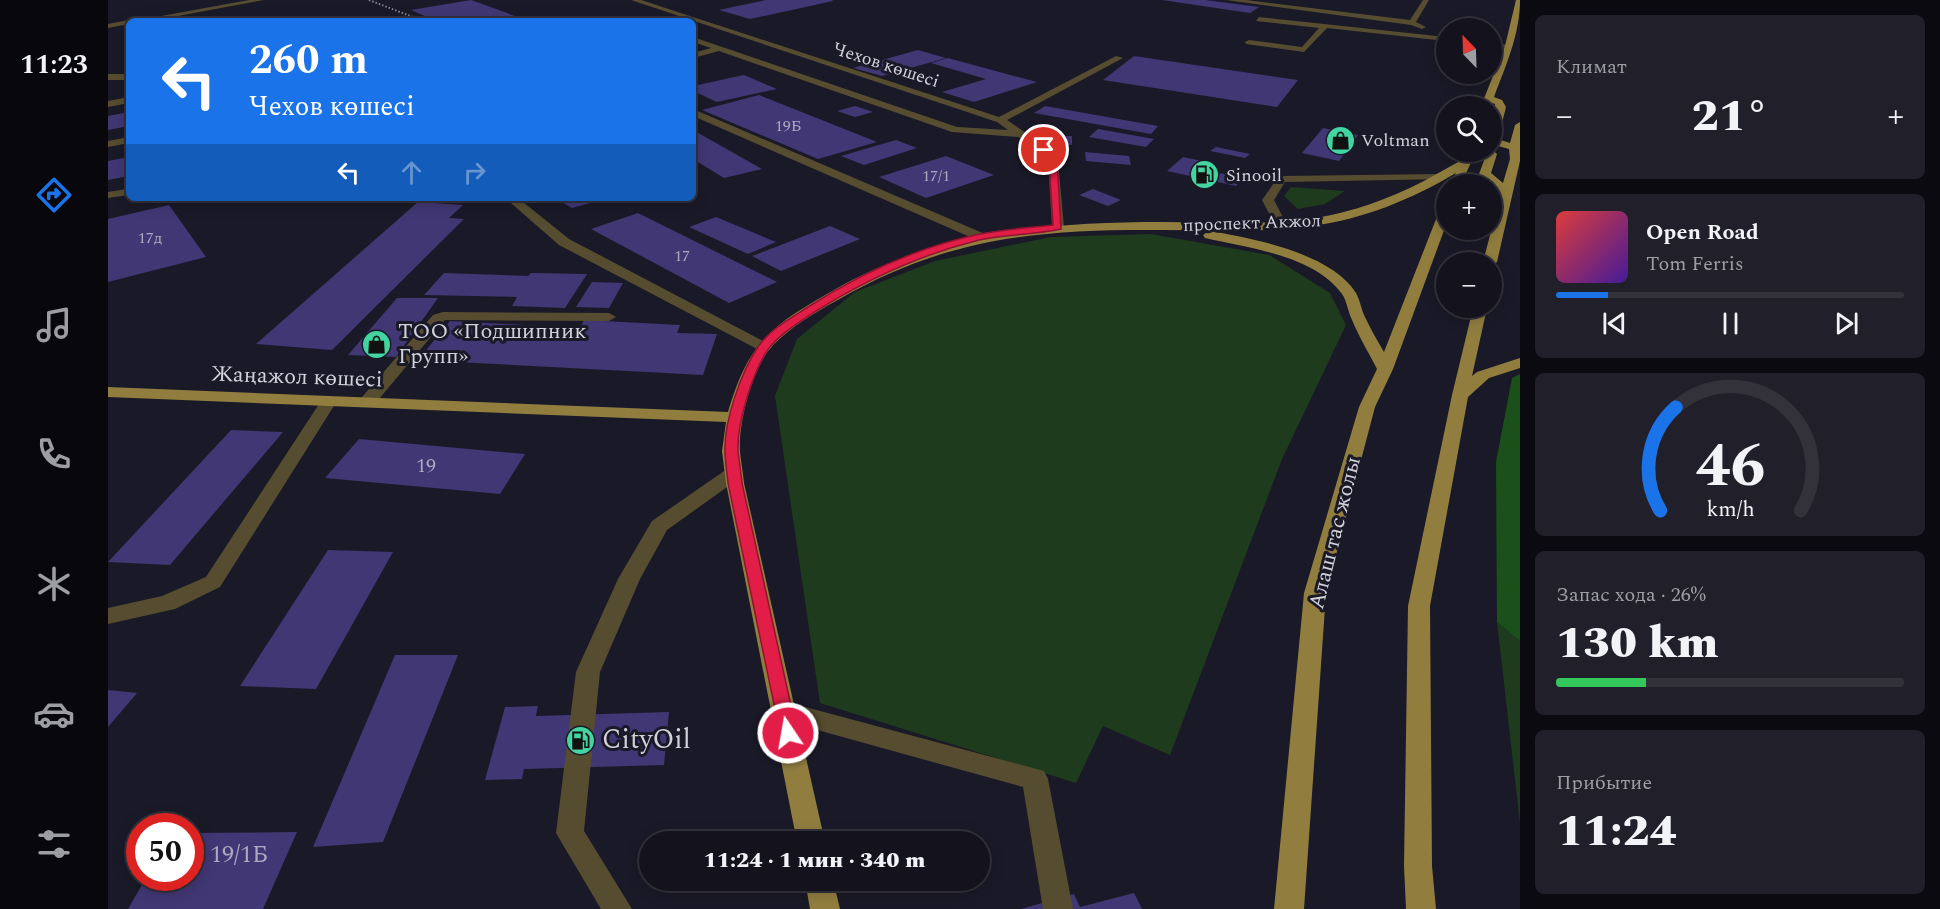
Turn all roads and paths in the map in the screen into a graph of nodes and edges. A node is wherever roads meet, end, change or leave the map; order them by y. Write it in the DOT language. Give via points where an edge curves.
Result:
graph roads {
  1 [pos="261,0"];
  2 [pos="634,0"];
  3 [pos="1229,0"];
  4 [pos="1426,0"];
  5 [pos="1519,0"];
  6 [pos="156,18"];
  7 [pos="689,18"];
  8 [pos="1259,19"];
  9 [pos="696,20"];
  10 [pos="126,23"];
  11 [pos="1412,23"];
  12 [pos="108,26"];
  13 [pos="1324,27"];
  14 [pos="1436,34"];
  15 [pos="1436,37"];
  16 [pos="696,40"];
  17 [pos="1248,42"];
  18 [pos="1502,45"];
  19 [pos="1509,46"];
  20 [pos="720,48"];
  21 [pos="696,55"];
  22 [pos="1119,58"];
  23 [pos="126,76"];
  24 [pos="108,77"];
  25 [pos="1490,96"];
  26 [pos="126,101"];
  27 [pos="108,104"];
  28 [pos="696,113"];
  29 [pos="1000,120"];
  30 [pos="1520,125"];
  31 [pos="1020,134"];
  32 [pos="126,141"];
  33 [pos="108,144"];
  34 [pos="1502,148"];
  35 [pos="1517,158"];
  36 [pos="1489,162"];
  37 [pos="1464,163"];
  38 [pos="1447,174"];
  39 [pos="1460,174"];
  40 [pos="1436,177"];
  41 [pos="1436,180"];
  42 [pos="1506,191"];
  43 [pos="126,192"];
  44 [pos="108,195"];
  45 [pos="515,201"];
  46 [pos="1281,225"];
  47 [pos="1100,226"];
  48 [pos="1058,227"];
  49 [pos="1436,235"];
  50 [pos="981,237"];
  51 [pos="1492,252"];
  52 [pos="609,317"];
  53 [pos="1478,318"];
  54 [pos="764,347"];
  55 [pos="1520,363"];
  56 [pos="1385,369"];
  57 [pos="108,392"];
  58 [pos="1460,395"];
  59 [pos="329,401"];
  60 [pos="368,401"];
  61 [pos="736,417"];
  62 [pos="734,473"];
  63 [pos="108,616"];
  64 [pos="783,711"];
  65 [pos="809,831"];
  66 [pos="821,891"];
  67 [pos="617,909"];
  68 [pos="825,909"];
  69 [pos="1058,909"];
  70 [pos="1289,909"];
  71 [pos="1421,909"];
  1 -- 6 [label="lane"];
  2 -- 7 [label="lane, Чехов көшесі"];
  3 -- 11 [label="lane"];
  4 -- 11 [label="lane"];
  5 -- 19 [label="main road"];
  8 -- 13 [label="lane"];
  9 -- 29 [label="lane, Чехов көшесі"];
  10 -- 12 [label="lane"];
  11 -- 14 [label="lane"];
  13 -- 15 [label="lane"];
  13 -- 17 [label="lane" via="1304,50"];
  16 -- 20 [label="lane"];
  18 -- 19 [label="lane"];
  19 -- 25 [label="main road"];
  20 -- 21 [label="lane"];
  20 -- 31 [label="lane" via="957,130"];
  22 -- 29 [label="lane"];
  23 -- 24 [label="lane"];
  26 -- 27 [label="lane"];
  28 -- 50 [label="lane"];
  29 -- 31 [label="lane, Чехов көшесі"];
  30 -- 35 [label="main road"];
  31 -- 48 [label="lane, Чехов көшесі" via="1053,161"];
  32 -- 33 [label="lane"];
  34 -- 35 [label="main road"];
  35 -- 42 [label="main road"];
  36 -- 42 [label="main road" via="1485,174"];
  37 -- 38 [label="main road, проспект Акжол"];
  37 -- 39 [label="main road"];
  40 -- 46 [label="lane" via="1282,179 1268,200"];
  41 -- 46 [label="main road, проспект Акжол" via="1373,209"];
  42 -- 51 [label="main road"];
  43 -- 44 [label="lane"];
  45 -- 54 [label="lane" via="564,242"];
  46 -- 47 [label="main road, проспект Акжол"];
  47 -- 48 [label="main road, проспект Акжол"];
  47 -- 56 [label="main road, проспект Акжол" via="1221,237 1253,243 1305,261 1349,293"];
  48 -- 50 [label="main road, проспект Акжол"];
  49 -- 56 [label="main road, Алаш тас жолы"];
  50 -- 54 [label="main road, проспект Акжол" via="931,250 880,271 793,322"];
  52 -- 60 [label="lane" via="442,316"];
  53 -- 58 [label="main road"];
  54 -- 61 [label="main road, проспект Акжол" via="751,370"];
  55 -- 58 [label="main road" via="1484,375"];
  56 -- 70 [label="main road, Алаш тас жолы" via="1368,407 1316,593"];
  57 -- 59 [label="main road, Жаңажол көшесі"];
  58 -- 71 [label="main road" via="1419,606"];
  59 -- 60 [label="main road, Жаңажол көшесі"];
  59 -- 63 [label="lane" via="213,582 167,603"];
  60 -- 61 [label="main road, Жаңажол көшесі"];
  61 -- 62 [label="main road, проспект Акжол" via="731,449"];
  62 -- 64 [label="main road, проспект Акжол"];
  62 -- 67 [label="lane" via="659,526 629,579 588,672 570,833"];
  64 -- 65 [label="main road, проспект Акжол"];
  64 -- 69 [label="lane" via="1035,778"];
  66 -- 68 [label="main road"];
}
